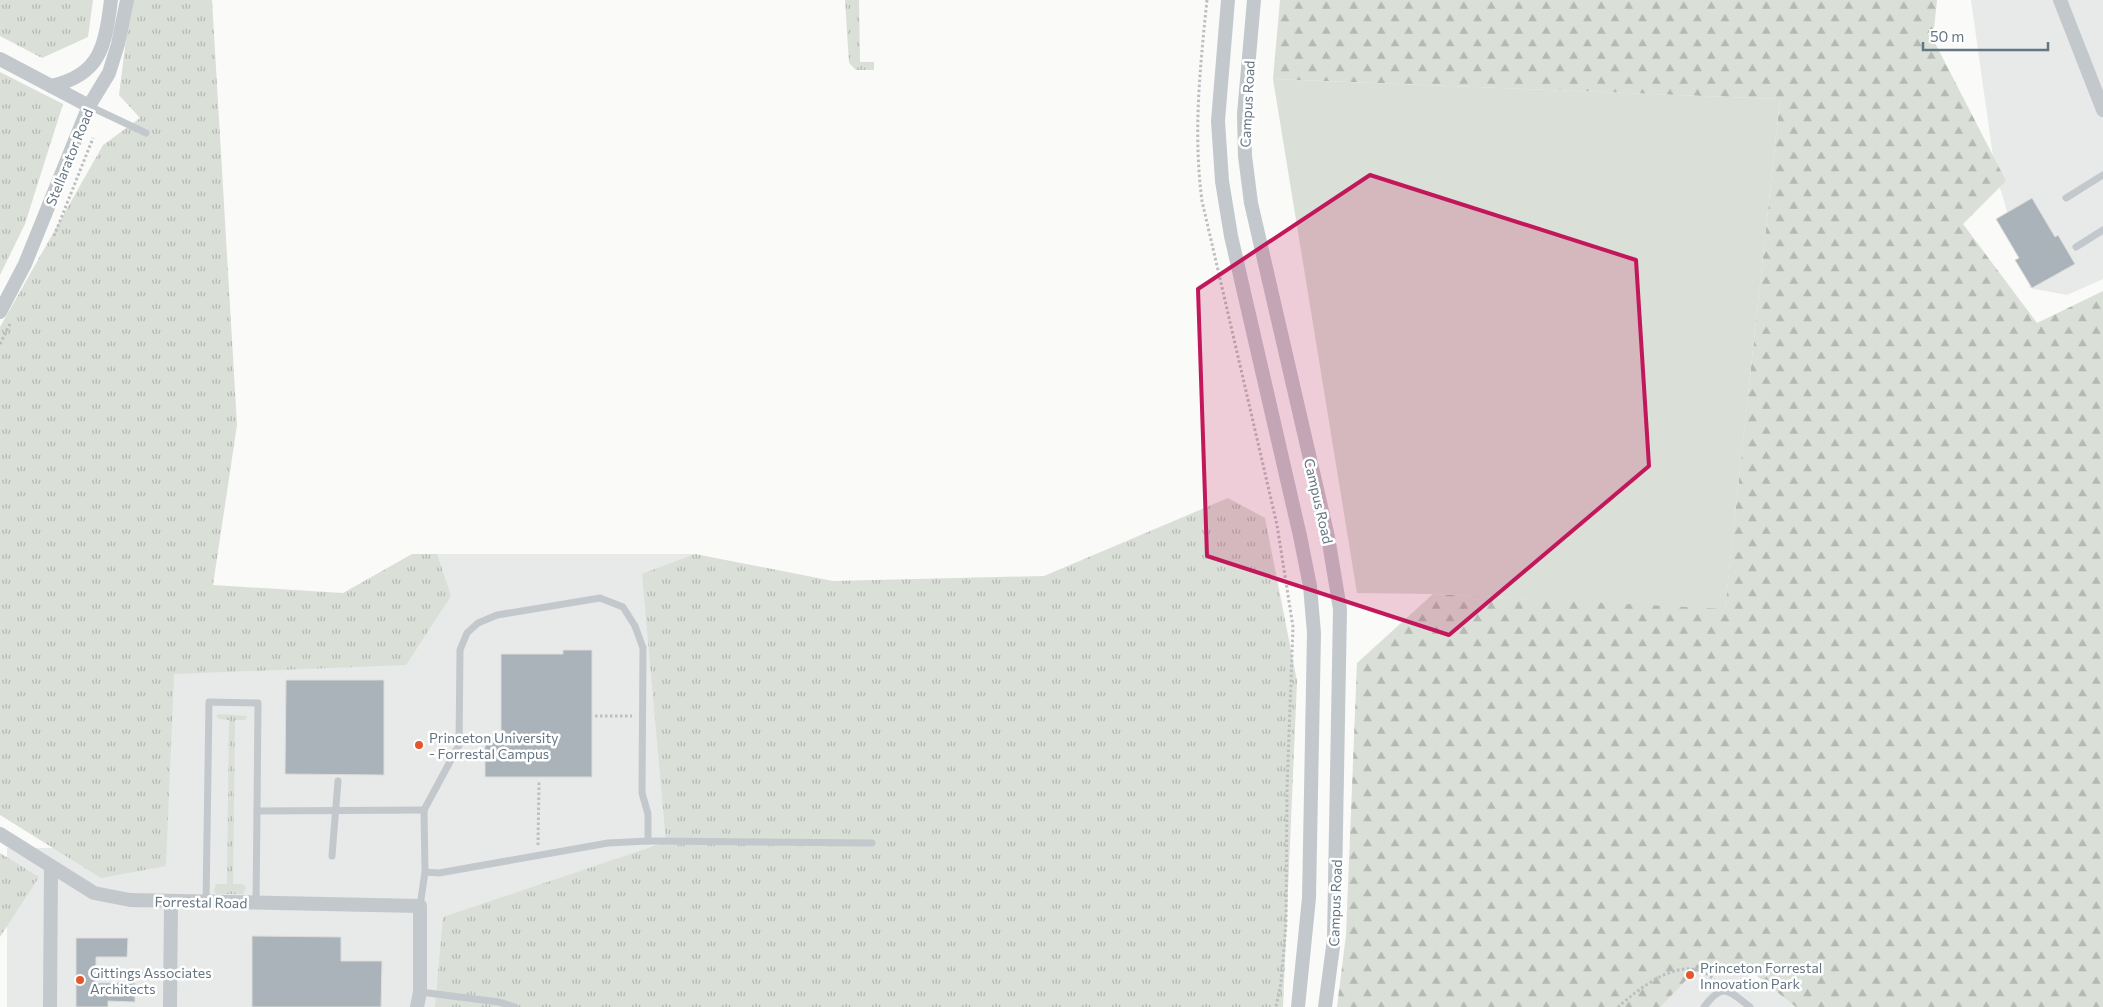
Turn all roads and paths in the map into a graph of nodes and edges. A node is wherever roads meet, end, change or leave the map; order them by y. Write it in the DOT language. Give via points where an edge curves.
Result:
graph roads {
  1 [pos="111,0"];
  2 [pos="127,0"];
  3 [pos="1207,0"];
  4 [pos="1228,0"];
  5 [pos="1254,0"];
  6 [pos="2060,0"];
  7 [pos="0,59"];
  8 [pos="51,86"];
  9 [pos="90,106"];
  10 [pos="2103,110"];
  11 [pos="146,133"];
  12 [pos="2103,175"];
  13 [pos="2066,198"];
  14 [pos="2103,230"];
  15 [pos="2076,246"];
  16 [pos="0,312"];
  17 [pos="596,716"];
  18 [pos="642,716"];
  19 [pos="338,780"];
  20 [pos="539,781"];
  21 [pos="424,810"];
  22 [pos="257,811"];
  23 [pos="336,811"];
  24 [pos="0,834"];
  25 [pos="648,841"];
  26 [pos="872,843"];
  27 [pos="538,855"];
  28 [pos="332,856"];
  29 [pos="52,867"];
  30 [pos="425,872"];
  31 [pos="170,902"];
  32 [pos="206,903"];
  33 [pos="256,904"];
  34 [pos="420,906"];
  35 [pos="108,975"];
  36 [pos="170,975"];
  37 [pos="1710,976"];
  38 [pos="420,992"];
  39 [pos="50,1007"];
  40 [pos="170,1007"];
  41 [pos="418,1007"];
  42 [pos="515,1007"];
  43 [pos="1276,1007"];
  44 [pos="1298,1007"];
  45 [pos="1326,1007"];
  46 [pos="1618,1007"];
  47 [pos="1704,1007"];
  48 [pos="1750,1007"];
  1 -- 8 [label="street" via="108,26 99,55 91,67 80,77"];
  2 -- 9 [label="street, Stellarator Road" via="109,73"];
  3 -- 43 [label="path" via="1197,98 1197,167 1202,201 1277,525 1293,627 1286,924"];
  4 -- 44 [label="street, Campus Road" via="1218,121 1222,181 1231,236 1302,544 1314,633 1309,898"];
  5 -- 45 [label="street, Campus Road" via="1244,114 1251,203 1330,545 1340,609 1334,939"];
  6 -- 10 [label="street"];
  7 -- 8 [label="street"];
  8 -- 9 [label="street"];
  9 -- 11 [label="lane"];
  9 -- 16 [label="street, Stellarator Road" via="25,264"];
  12 -- 13 [label="lane"];
  14 -- 15 [label="lane"];
  17 -- 18 [label="path"];
  18 -- 21 [label="lane" via="643,648 636,626 623,607 600,598 497,615 478,623 467,633 460,650 459,745"];
  18 -- 25 [label="lane" via="642,793 648,814"];
  19 -- 23 [label="lane"];
  20 -- 27 [label="path"];
  21 -- 23 [label="lane"];
  21 -- 30 [label="lane"];
  22 -- 23 [label="lane"];
  22 -- 32 [label="lane" via="258,703 209,702"];
  22 -- 33 [label="lane"];
  23 -- 28 [label="lane"];
  24 -- 29 [label="street, Forrestal Road"];
  25 -- 26 [label="lane"];
  25 -- 27 [label="lane" via="608,843"];
  27 -- 30 [label="lane" via="440,873"];
  29 -- 31 [label="street, Forrestal Road" via="94,893 130,900"];
  29 -- 39 [label="street"];
  30 -- 34 [label="lane"];
  31 -- 32 [label="street, Forrestal Road"];
  31 -- 36 [label="street"];
  32 -- 33 [label="street, Forrestal Road"];
  33 -- 34 [label="street, Forrestal Road"];
  34 -- 38 [label="street"];
  35 -- 36 [label="lane"];
  36 -- 40 [label="street"];
  37 -- 46 [label="path" via="1690,967 1670,973 1651,982"];
  38 -- 41 [label="street"];
  38 -- 42 [label="lane"];
  47 -- 48 [label="lane" via="1715,993 1722,990 1730,991"];
}
